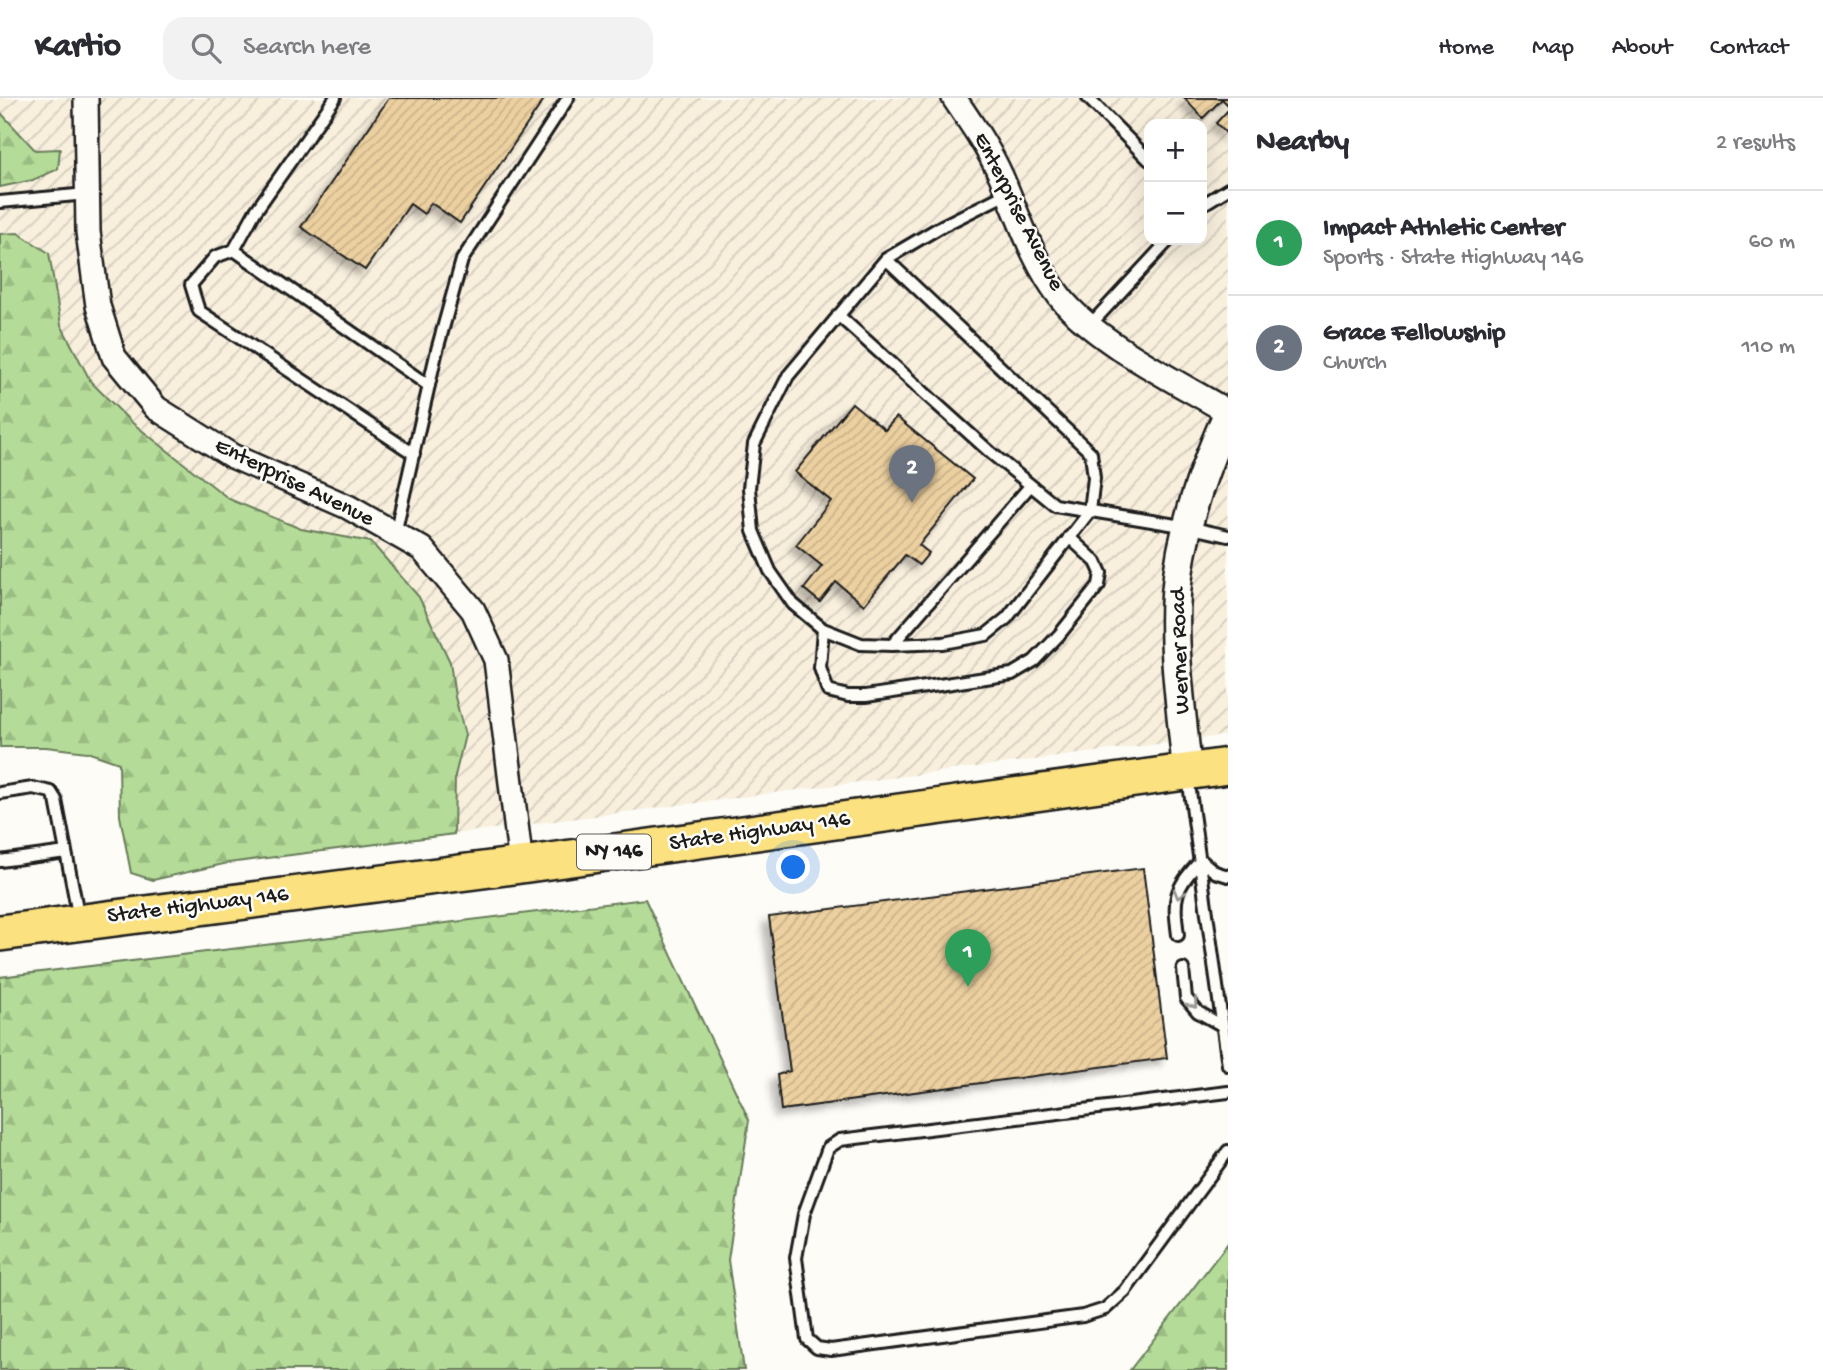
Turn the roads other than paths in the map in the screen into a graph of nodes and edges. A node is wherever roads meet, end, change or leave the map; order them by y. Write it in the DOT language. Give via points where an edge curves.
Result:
graph roads {
  1 [pos="86,98"];
  2 [pos="335,98"];
  3 [pos="568,98"];
  4 [pos="954,98"];
  5 [pos="1088,98"];
  6 [pos="1144,155"];
  7 [pos="1228,189"];
  8 [pos="1008,193"];
  9 [pos="88,194"];
  10 [pos="0,202"];
  11 [pos="1207,202"];
  12 [pos="1164,245"];
  13 [pos="234,250"];
  14 [pos="886,259"];
  15 [pos="838,315"];
  16 [pos="1090,325"];
  17 [pos="429,386"];
  18 [pos="1228,413"];
  19 [pos="414,454"];
  20 [pos="1030,486"];
  21 [pos="1090,510"];
  22 [pos="1188,527"];
  23 [pos="395,534"];
  24 [pos="1228,536"];
  25 [pos="1069,537"];
  26 [pos="823,629"];
  27 [pos="892,645"];
  28 [pos="1228,766"];
  29 [pos="1187,771"];
  30 [pos="0,793"];
  31 [pos="66,852"];
  32 [pos="1201,860"];
  33 [pos="0,861"];
  34 [pos="521,865"];
  35 [pos="1228,876"];
  36 [pos="79,921"];
  37 [pos="0,933"];
  38 [pos="1178,935"];
  39 [pos="1182,970"];
  40 [pos="1223,1026"];
  41 [pos="1228,1065"];
  42 [pos="1228,1092"];
  43 [pos="1228,1151"];
  1 -- 9 [label="street, Enterprise Avenue"];
  2 -- 13 [label="lane" via="255,212"];
  3 -- 17 [label="lane" via="462,260"];
  4 -- 8 [label="street, Enterprise Avenue"];
  5 -- 6 [label="lane"];
  7 -- 11 [label="lane"];
  8 -- 14 [label="lane"];
  8 -- 16 [label="street, Enterprise Avenue" via="1034,253 1060,297"];
  9 -- 10 [label="lane"];
  9 -- 23 [label="street, Enterprise Avenue" via="98,306 114,357 156,408 233,456 348,507"];
  12 -- 16 [label="lane"];
  13 -- 17 [label="lane"];
  13 -- 19 [label="lane" via="215,257 191,285 199,311"];
  14 -- 15 [label="lane"];
  14 -- 21 [label="lane" via="1091,453"];
  15 -- 20 [label="lane"];
  15 -- 26 [label="lane" via="788,376 754,444 749,488 753,531 770,571 793,604"];
  16 -- 18 [label="street, Enterprise Avenue"];
  17 -- 19 [label="lane"];
  18 -- 22 [label="street, Werner Road" via="1204,466"];
  19 -- 23 [label="lane"];
  20 -- 21 [label="lane" via="1055,505"];
  20 -- 27 [label="lane"];
  21 -- 22 [label="lane"];
  21 -- 25 [label="lane"];
  22 -- 24 [label="lane"];
  22 -- 29 [label="street, Werner Road" via="1176,593"];
  23 -- 34 [label="street, Enterprise Avenue" via="422,549 473,610 496,660"];
  25 -- 26 [label="lane" via="1096,562 1101,573 1099,585 1051,644 1012,674 848,696 828,691 820,668"];
  25 -- 27 [label="lane" via="1007,618 986,635"];
  26 -- 27 [label="lane" via="861,644"];
  28 -- 29 [label="main road, State Highway 146 / NY 146"];
  29 -- 32 [label="lane"];
  29 -- 34 [label="main road, State Highway 146 / NY 146"];
  30 -- 31 [label="lane" via="33,788 51,792"];
  31 -- 33 [label="lane"];
  31 -- 36 [label="lane"];
  32 -- 35 [label="lane"];
  32 -- 38 [label="lane, one-way" via="1176,893"];
  32 -- 40 [label="lane"];
  34 -- 36 [label="main road, State Highway 146 / NY 146"];
  36 -- 37 [label="main road, State Highway 146 / NY 146"];
  39 -- 40 [label="lane, one-way" via="1186,998 1198,1012"];
  40 -- 41 [label="lane"];
  42 -- 43 [label="lane" via="840,1140 828,1148 804,1214 796,1258 807,1339 817,1348 831,1350 1083,1316 1105,1309 1125,1291"];
}
